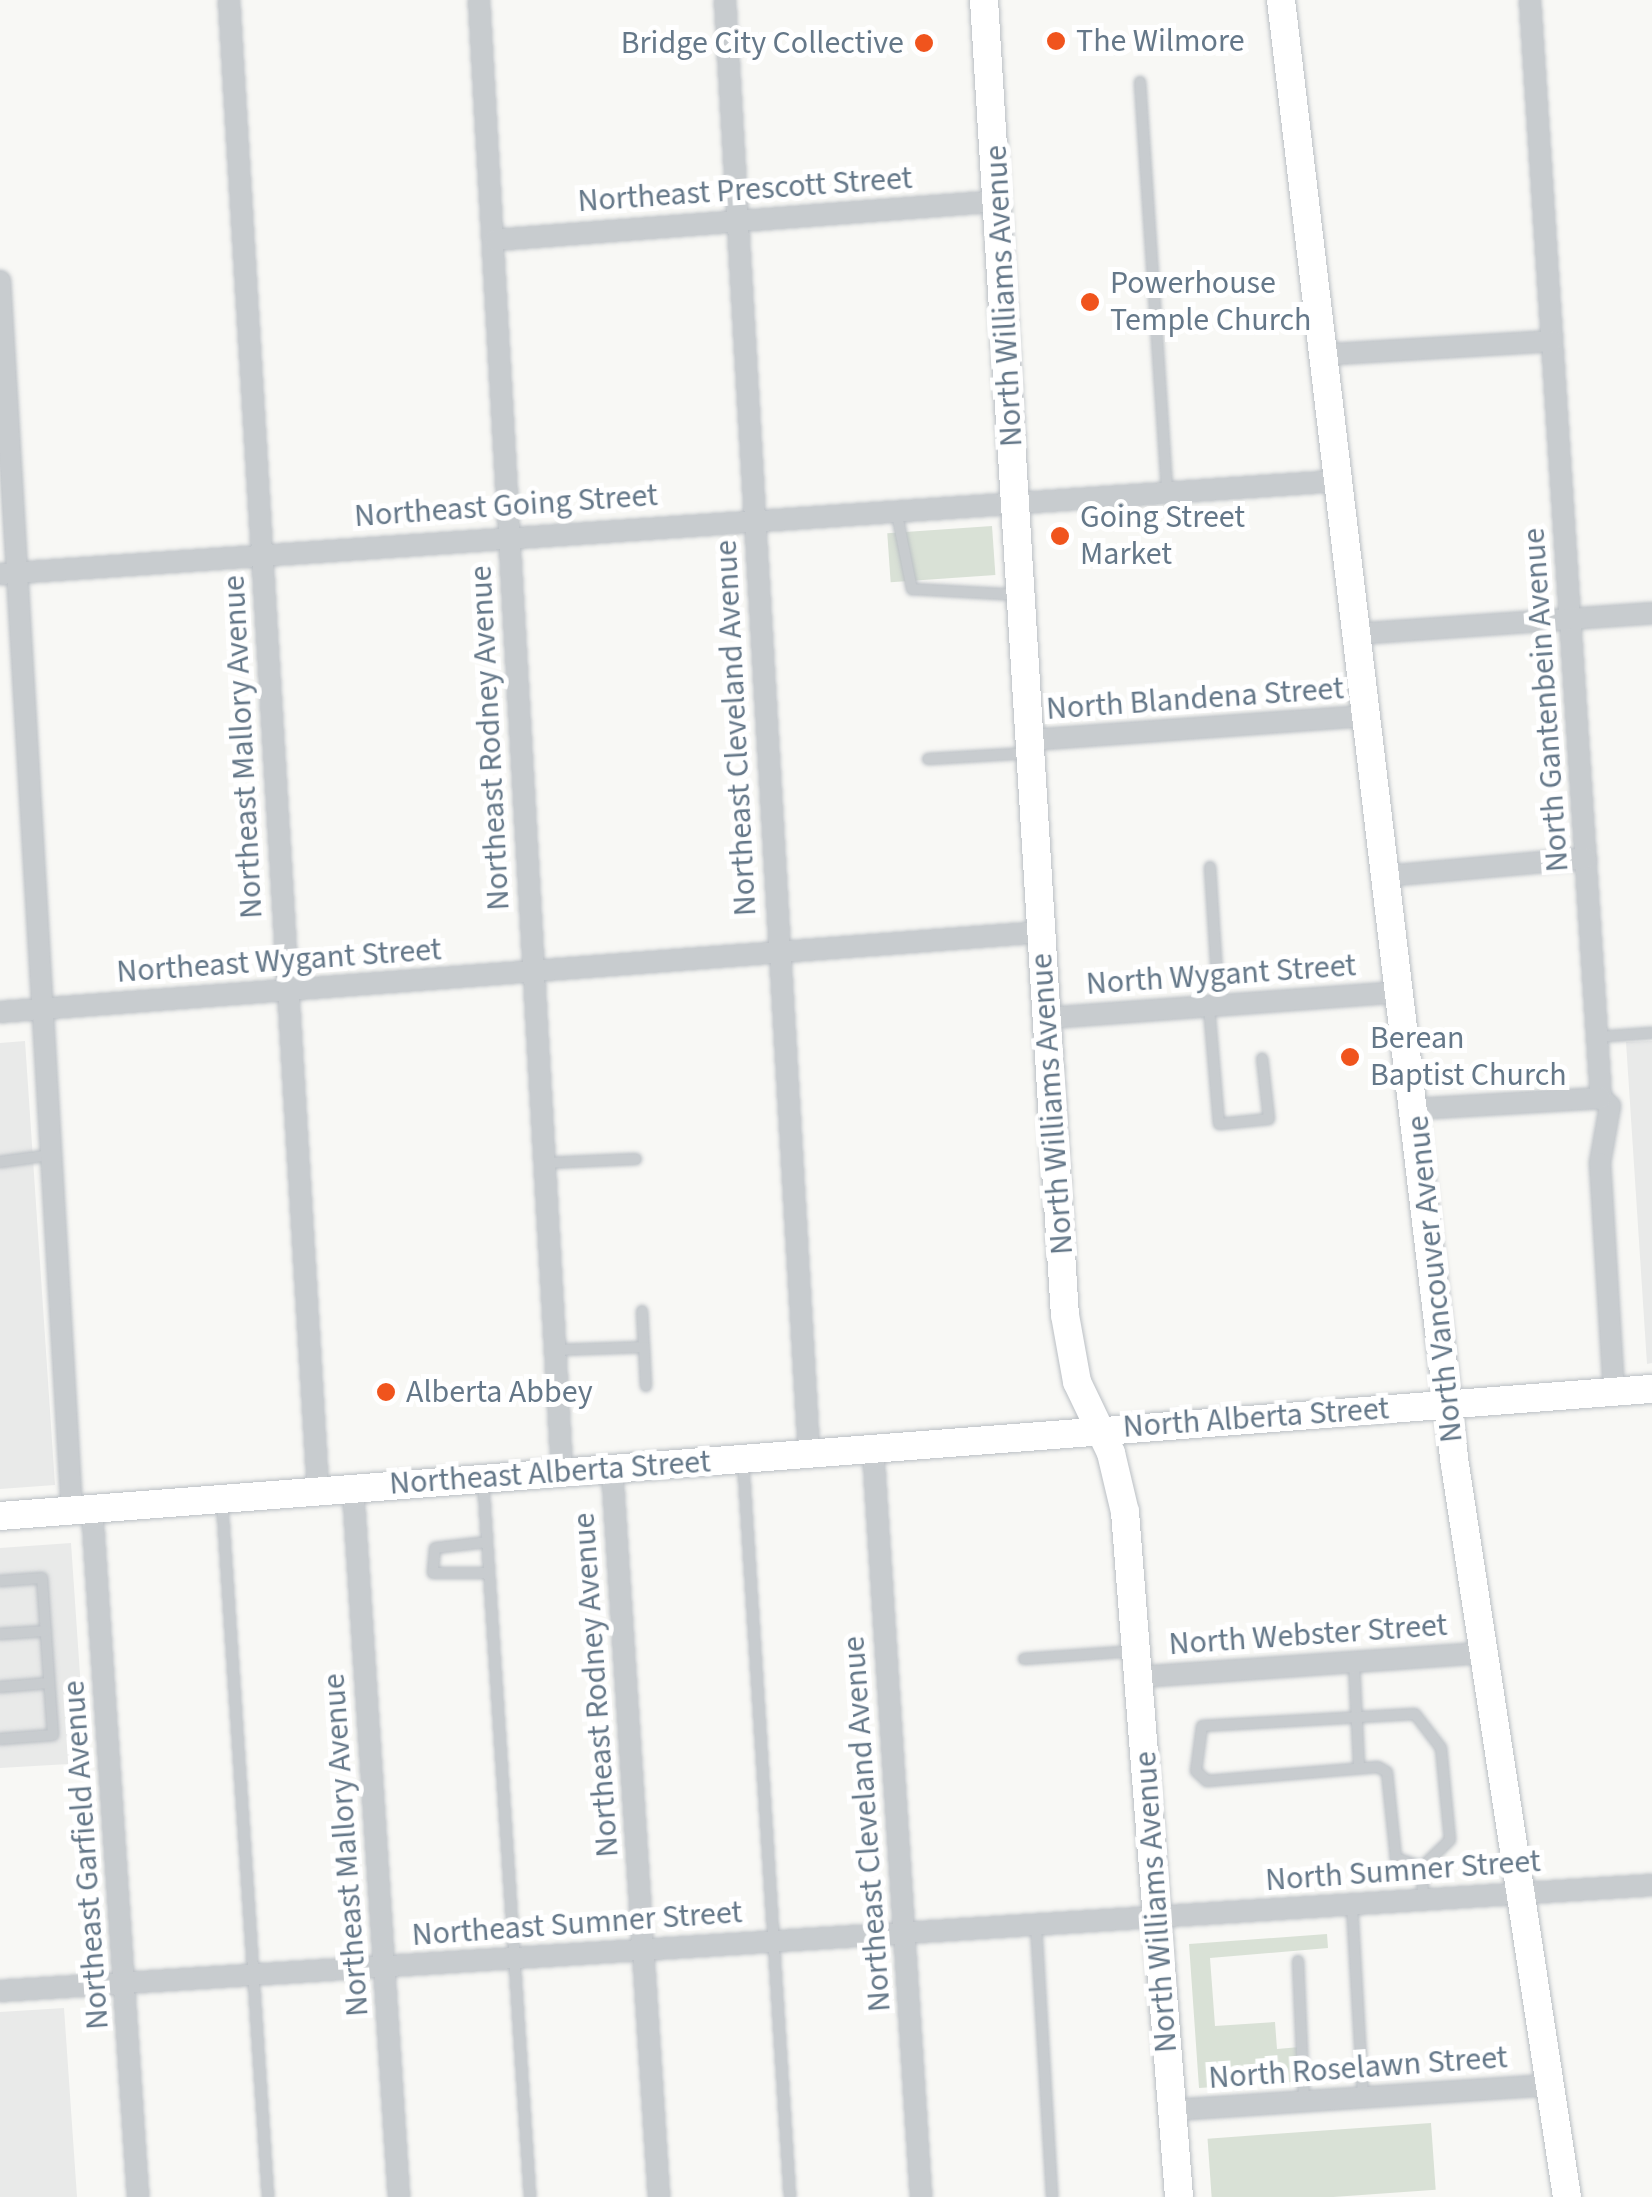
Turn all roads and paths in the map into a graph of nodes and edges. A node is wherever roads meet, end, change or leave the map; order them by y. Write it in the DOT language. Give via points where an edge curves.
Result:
graph roads {
  1 [pos="229,0"];
  2 [pos="479,0"];
  3 [pos="725,0"];
  4 [pos="984,0"];
  5 [pos="1282,0"];
  6 [pos="1530,0"];
  7 [pos="1140,82"];
  8 [pos="999,201"];
  9 [pos="740,221"];
  10 [pos="495,240"];
  11 [pos="0,281"];
  12 [pos="1552,341"];
  13 [pos="1319,355"];
  14 [pos="1334,480"];
  15 [pos="1167,491"];
  16 [pos="1016,501"];
  17 [pos="896,508"];
  18 [pos="754,518"];
  19 [pos="508,536"];
  20 [pos="262,554"];
  21 [pos="9,574"];
  22 [pos="1022,595"];
  23 [pos="1652,613"];
  24 [pos="1571,618"];
  25 [pos="1354,634"];
  26 [pos="1364,716"];
  27 [pos="1031,746"];
  28 [pos="928,759"];
  29 [pos="1586,858"];
  30 [pos="1210,867"];
  31 [pos="1386,876"];
  32 [pos="1041,932"];
  33 [pos="778,953"];
  34 [pos="534,972"];
  35 [pos="287,990"];
  36 [pos="1401,992"];
  37 [pos="1214,1005"];
  38 [pos="42,1008"];
  39 [pos="0,1012"];
  40 [pos="1046,1018"];
  41 [pos="1652,1034"];
  42 [pos="1597,1037"];
  43 [pos="1262,1058"];
  44 [pos="1601,1098"];
  45 [pos="1416,1108"];
  46 [pos="51,1154"];
  47 [pos="636,1159"];
  48 [pos="0,1162"];
  49 [pos="545,1163"];
  50 [pos="642,1311"];
  51 [pos="644,1347"];
  52 [pos="555,1350"];
  53 [pos="646,1386"];
  54 [pos="1652,1388"];
  55 [pos="1614,1391"];
  56 [pos="1449,1403"];
  57 [pos="1099,1431"];
  58 [pos="872,1448"];
  59 [pos="809,1453"];
  60 [pos="742,1458"];
  61 [pos="612,1468"];
  62 [pos="562,1472"];
  63 [pos="483,1478"];
  64 [pos="353,1488"];
  65 [pos="318,1491"];
  66 [pos="222,1499"];
  67 [pos="82,1510"];
  68 [pos="0,1516"];
  69 [pos="488,1542"];
  70 [pos="489,1574"];
  71 [pos="0,1581"];
  72 [pos="46,1631"];
  73 [pos="0,1634"];
  74 [pos="1482,1653"];
  75 [pos="1024,1659"];
  76 [pos="1354,1662"];
  77 [pos="1138,1664"];
  78 [pos="50,1683"];
  79 [pos="0,1687"];
  80 [pos="1357,1716"];
  81 [pos="0,1738"];
  82 [pos="1359,1767"];
  83 [pos="1422,1867"];
  84 [pos="1652,1885"];
  85 [pos="1516,1895"];
  86 [pos="1423,1900"];
  87 [pos="1352,1905"];
  88 [pos="1158,1917"];
  89 [pos="1036,1925"];
  90 [pos="904,1933"];
  91 [pos="774,1942"];
  92 [pos="643,1950"];
  93 [pos="515,1958"];
  94 [pos="1298,1961"];
  95 [pos="384,1966"];
  96 [pos="254,1974"];
  97 [pos="125,1983"];
  98 [pos="0,1991"];
  99 [pos="1547,2086"];
  100 [pos="1363,2098"];
  101 [pos="1304,2101"];
  102 [pos="1172,2110"];
  103 [pos="138,2197"];
  104 [pos="268,2197"];
  105 [pos="400,2197"];
  106 [pos="530,2197"];
  107 [pos="659,2197"];
  108 [pos="790,2197"];
  109 [pos="921,2197"];
  110 [pos="1052,2197"];
  111 [pos="1179,2197"];
  112 [pos="1567,2197"];
  1 -- 20 [label="street, Northeast Mallory Avenue"];
  2 -- 10 [label="street, Northeast Rodney Avenue"];
  3 -- 9 [label="street, Northeast Cleveland Avenue"];
  4 -- 8 [label="main road, North Williams Avenue"];
  5 -- 13 [label="main road, North Vancouver Avenue"];
  6 -- 12 [label="street, North Gantenbein Avenue"];
  7 -- 15 [label="lane"];
  8 -- 9 [label="street, Northeast Prescott Street"];
  8 -- 16 [label="main road, North Williams Avenue"];
  9 -- 10 [label="street, Northeast Prescott Street"];
  9 -- 18 [label="street, Northeast Cleveland Avenue"];
  10 -- 19 [label="street, Northeast Rodney Avenue"];
  11 -- 21 [label="street, Northeast Garfield Avenue"];
  12 -- 13 [label="street"];
  12 -- 24 [label="street, North Gantenbein Avenue"];
  13 -- 14 [label="main road, North Vancouver Avenue"];
  14 -- 15 [label="street, Northeast Going Street"];
  14 -- 25 [label="main road, North Vancouver Avenue"];
  15 -- 16 [label="street, Northeast Going Street"];
  16 -- 17 [label="street, Northeast Going Street"];
  16 -- 22 [label="main road, North Williams Avenue"];
  17 -- 18 [label="street, Northeast Going Street"];
  17 -- 22 [label="lane" via="903,581 912,590"];
  18 -- 19 [label="street, Northeast Going Street"];
  18 -- 33 [label="street, Northeast Cleveland Avenue"];
  19 -- 20 [label="street, Northeast Going Street"];
  19 -- 34 [label="street, Northeast Rodney Avenue"];
  20 -- 21 [label="street, Northeast Going Street"];
  20 -- 35 [label="street, Northeast Mallory Avenue"];
  21 -- 38 [label="street, Northeast Garfield Avenue"];
  22 -- 27 [label="main road, North Williams Avenue"];
  23 -- 24 [label="street, North Blandena Street"];
  24 -- 25 [label="street, North Blandena Street"];
  24 -- 29 [label="street, North Gantenbein Avenue"];
  25 -- 26 [label="main road, North Vancouver Avenue"];
  26 -- 27 [label="street, North Blandena Street"];
  26 -- 31 [label="main road, North Vancouver Avenue"];
  27 -- 28 [label="lane"];
  27 -- 32 [label="main road, North Williams Avenue"];
  29 -- 31 [label="street"];
  29 -- 42 [label="street, North Gantenbein Avenue"];
  30 -- 37 [label="lane"];
  31 -- 36 [label="main road, North Vancouver Avenue"];
  32 -- 33 [label="street, Northeast Wygant Street"];
  32 -- 40 [label="main road, North Williams Avenue"];
  33 -- 34 [label="street, Northeast Wygant Street"];
  33 -- 59 [label="street, Northeast Cleveland Avenue"];
  34 -- 35 [label="street, Northeast Wygant Street"];
  34 -- 49 [label="street, Northeast Rodney Avenue"];
  35 -- 38 [label="street, Northeast Wygant Street"];
  35 -- 65 [label="street, Northeast Mallory Avenue"];
  36 -- 37 [label="street, North Wygant Street"];
  36 -- 45 [label="main road, North Vancouver Avenue"];
  37 -- 40 [label="street, North Wygant Street"];
  37 -- 43 [label="lane" via="1219,1124 1269,1118"];
  38 -- 39 [label="street, Northeast Wygant Street"];
  38 -- 46 [label="street, Northeast Garfield Avenue"];
  40 -- 57 [label="main road, North Williams Avenue" via="1068,1337"];
  41 -- 42 [label="lane"];
  42 -- 44 [label="street, North Gantenbein Avenue"];
  44 -- 45 [label="street"];
  44 -- 55 [label="street, North Gantenbein Avenue" via="1611,1122 1600,1163"];
  45 -- 56 [label="main road, North Vancouver Avenue"];
  46 -- 48 [label="lane"];
  46 -- 67 [label="street, Northeast Garfield Avenue"];
  47 -- 49 [label="lane"];
  49 -- 52 [label="street, Northeast Rodney Avenue"];
  50 -- 51 [label="lane"];
  51 -- 52 [label="lane"];
  51 -- 53 [label="lane"];
  52 -- 62 [label="street, Northeast Rodney Avenue"];
  54 -- 55 [label="main road, North Alberta Street"];
  55 -- 56 [label="main road, North Alberta Street"];
  56 -- 57 [label="main road, North Alberta Street"];
  56 -- 74 [label="main road, North Vancouver Avenue"];
  57 -- 58 [label="main road, Northeast Alberta Street"];
  57 -- 77 [label="main road, North Williams Avenue" via="1122,1491"];
  58 -- 59 [label="main road, Northeast Alberta Street"];
  58 -- 90 [label="street, Northeast Cleveland Avenue"];
  59 -- 60 [label="main road, Northeast Alberta Street"];
  60 -- 61 [label="main road, Northeast Alberta Street"];
  60 -- 91 [label="lane"];
  61 -- 62 [label="main road, Northeast Alberta Street"];
  61 -- 92 [label="street, Northeast Rodney Avenue"];
  62 -- 63 [label="main road, Northeast Alberta Street"];
  63 -- 64 [label="main road, Northeast Alberta Street"];
  63 -- 69 [label="lane"];
  64 -- 65 [label="main road, Northeast Alberta Street"];
  64 -- 95 [label="street, Northeast Mallory Avenue"];
  65 -- 66 [label="main road, Northeast Alberta Street"];
  66 -- 67 [label="main road, Northeast Alberta Street"];
  66 -- 96 [label="lane"];
  67 -- 68 [label="main road, Northeast Alberta Street"];
  67 -- 97 [label="street, Northeast Garfield Avenue"];
  69 -- 70 [label="lane"];
  69 -- 70 [label="lane" via="432,1550 438,1578"];
  70 -- 93 [label="lane"];
  71 -- 72 [label="lane" via="42,1578"];
  72 -- 73 [label="lane"];
  72 -- 78 [label="lane"];
  74 -- 76 [label="street, North Webster Street"];
  74 -- 85 [label="main road, North Vancouver Avenue"];
  75 -- 77 [label="lane"];
  76 -- 77 [label="street, North Webster Street"];
  76 -- 80 [label="lane"];
  77 -- 88 [label="main road, North Williams Avenue"];
  78 -- 79 [label="lane"];
  78 -- 81 [label="lane" via="53,1735"];
  80 -- 82 [label="lane"];
  80 -- 82 [label="lane" via="1202,1726 1196,1771 1207,1780"];
  80 -- 83 [label="lane" via="1415,1714 1431,1724 1450,1840"];
  82 -- 83 [label="lane" via="1387,1772 1396,1858"];
  83 -- 86 [label="lane"];
  84 -- 85 [label="street, North Sumner Street"];
  85 -- 86 [label="street, North Sumner Street"];
  85 -- 99 [label="main road, North Vancouver Avenue"];
  86 -- 87 [label="street, North Sumner Street"];
  87 -- 88 [label="street, North Sumner Street"];
  87 -- 100 [label="lane"];
  88 -- 89 [label="street, Northeast Sumner Street"];
  88 -- 102 [label="main road, North Williams Avenue"];
  89 -- 90 [label="street, Northeast Sumner Street"];
  89 -- 110 [label="lane"];
  90 -- 91 [label="street, Northeast Sumner Street"];
  90 -- 109 [label="street, Northeast Cleveland Avenue"];
  91 -- 92 [label="street, Northeast Sumner Street"];
  91 -- 108 [label="lane"];
  92 -- 93 [label="street, Northeast Sumner Street"];
  92 -- 107 [label="street, Northeast Rodney Avenue"];
  93 -- 95 [label="street, Northeast Sumner Street"];
  93 -- 106 [label="lane"];
  94 -- 101 [label="lane"];
  95 -- 96 [label="street, Northeast Sumner Street"];
  95 -- 105 [label="street, Northeast Mallory Avenue"];
  96 -- 97 [label="street, Northeast Sumner Street"];
  96 -- 104 [label="lane"];
  97 -- 98 [label="street, Northeast Sumner Street"];
  97 -- 103 [label="street, Northeast Garfield Avenue"];
  99 -- 100 [label="street, North Roselawn Street"];
  99 -- 112 [label="main road, North Vancouver Avenue"];
  100 -- 101 [label="street, North Roselawn Street"];
  101 -- 102 [label="street, North Roselawn Street"];
  102 -- 111 [label="main road, North Williams Avenue"];
}
